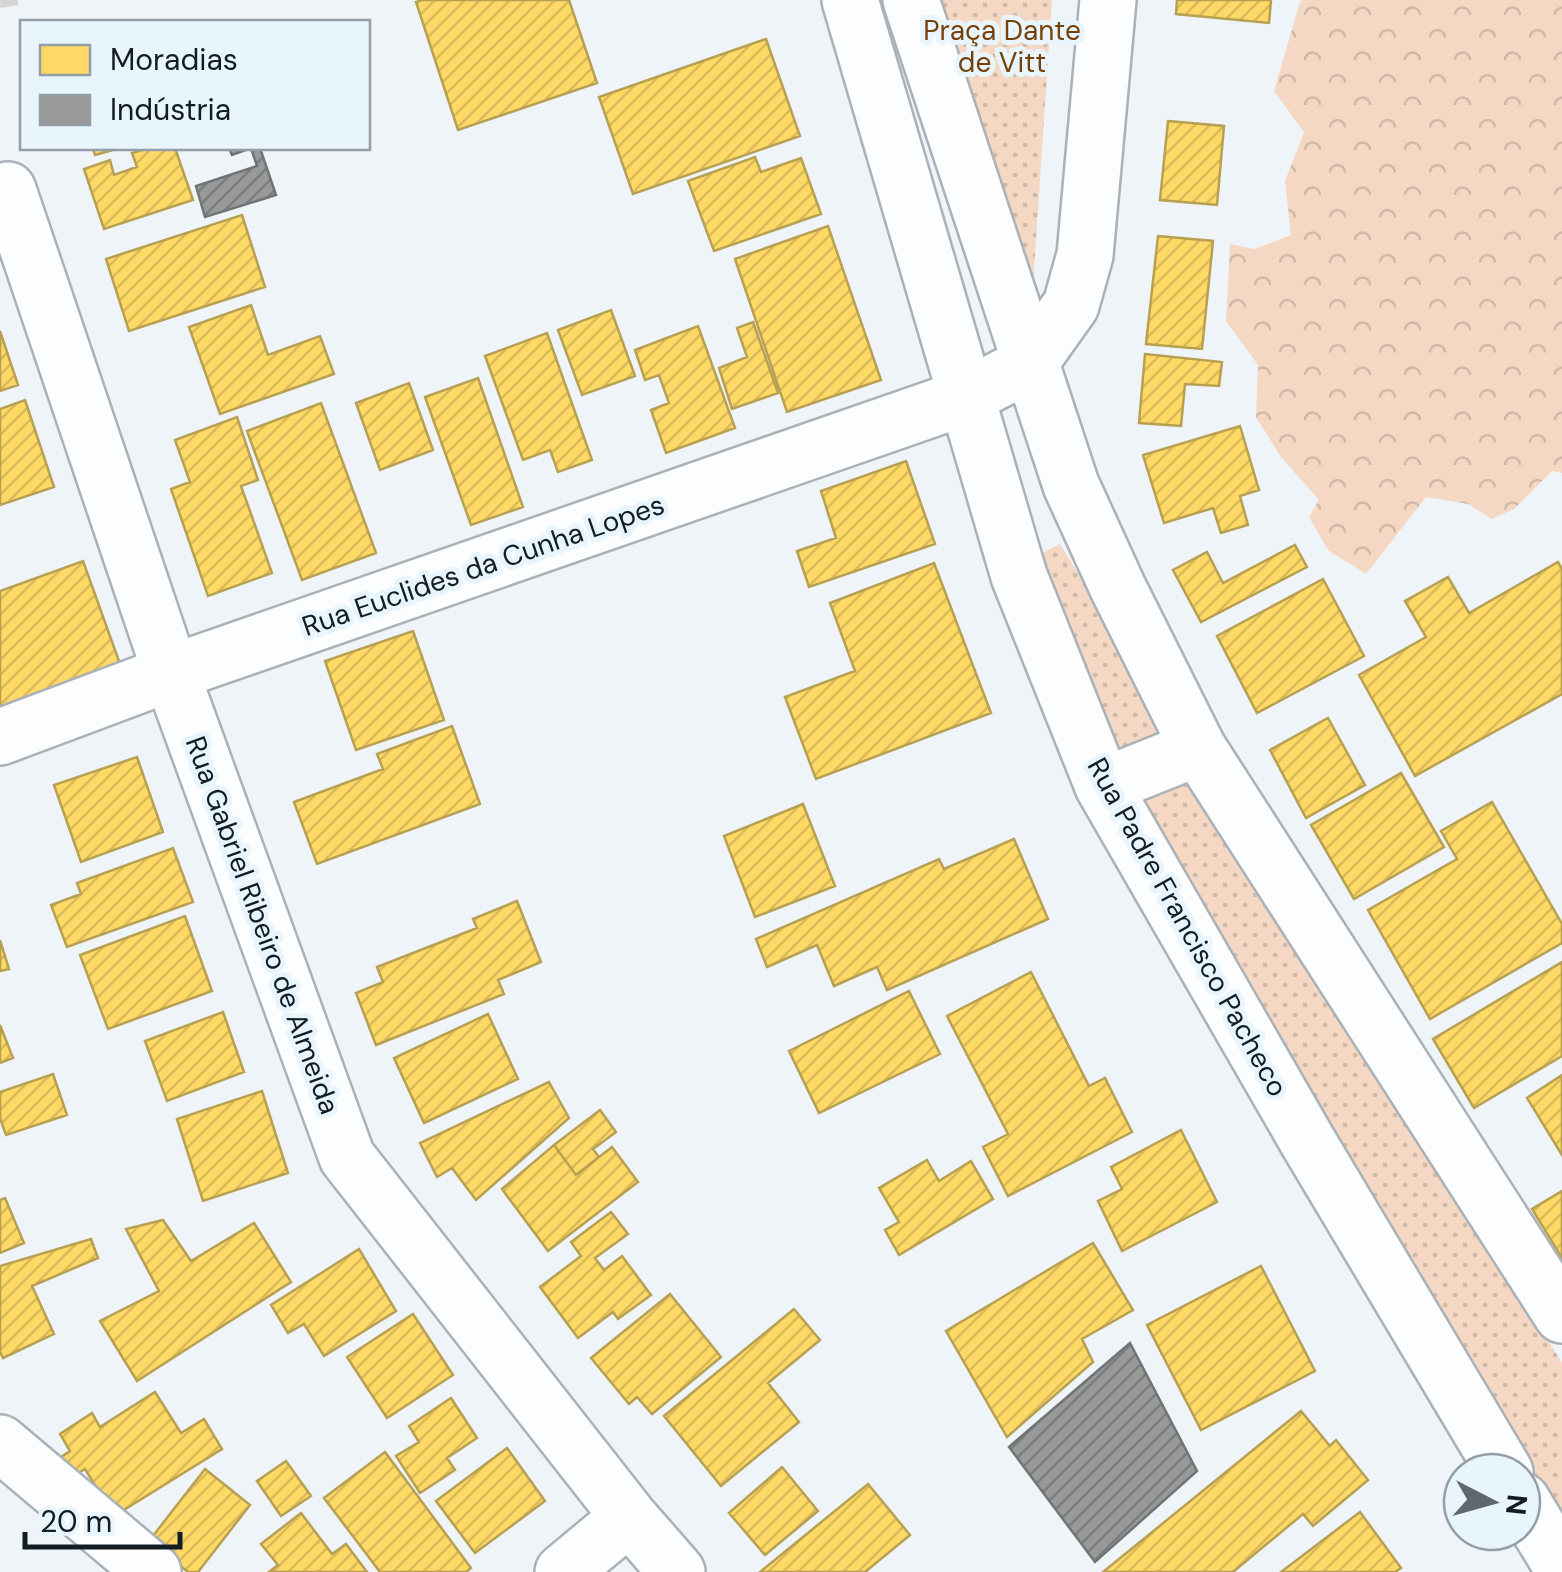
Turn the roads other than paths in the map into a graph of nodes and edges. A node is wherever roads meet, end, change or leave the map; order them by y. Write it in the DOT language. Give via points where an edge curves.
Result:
graph roads {
  1 [pos="850,0"];
  2 [pos="910,0"];
  3 [pos="1108,0"];
  4 [pos="8,190"];
  5 [pos="1029,364"];
  6 [pos="966,397"];
  7 [pos="171,674"];
  8 [pos="0,736"];
  9 [pos="1198,748"];
  10 [pos="1104,786"];
  11 [pos="1562,1315"];
  12 [pos="0,1443"];
  13 [pos="1493,1452"];
  14 [pos="629,1516"];
  15 [pos="1542,1534"];
  16 [pos="1562,1567"];
  17 [pos="154,1572"];
  18 [pos="563,1572"];
  19 [pos="677,1572"];
  1 -- 6 [label="street, Rua Padre Francisco Pacheco"];
  2 -- 5 [label="street"];
  3 -- 5 [label="street" via="1085,255 1072,305"];
  4 -- 7 [label="street, Rua Gabriel Ribeiro de Almeida"];
  5 -- 6 [label="street, Rua Euclides da Cunha Lopes"];
  5 -- 9 [label="street" via="1070,485"];
  6 -- 7 [label="street, Rua Euclides da Cunha Lopes"];
  6 -- 10 [label="street, Rua Padre Francisco Pacheco" via="1019,576"];
  7 -- 8 [label="street, Rua Euclides da Cunha Lopes"];
  7 -- 14 [label="street, Rua Gabriel Ribeiro de Almeida" via="347,1156"];
  9 -- 10 [label="street"];
  9 -- 11 [label="street"];
  10 -- 13 [label="street, Rua Padre Francisco Pacheco"];
  12 -- 17 [label="street"];
  14 -- 18 [label="street"];
  14 -- 19 [label="street, Rua Gabriel Ribeiro de Almeida"];
  15 -- 16 [label="street"];
}
